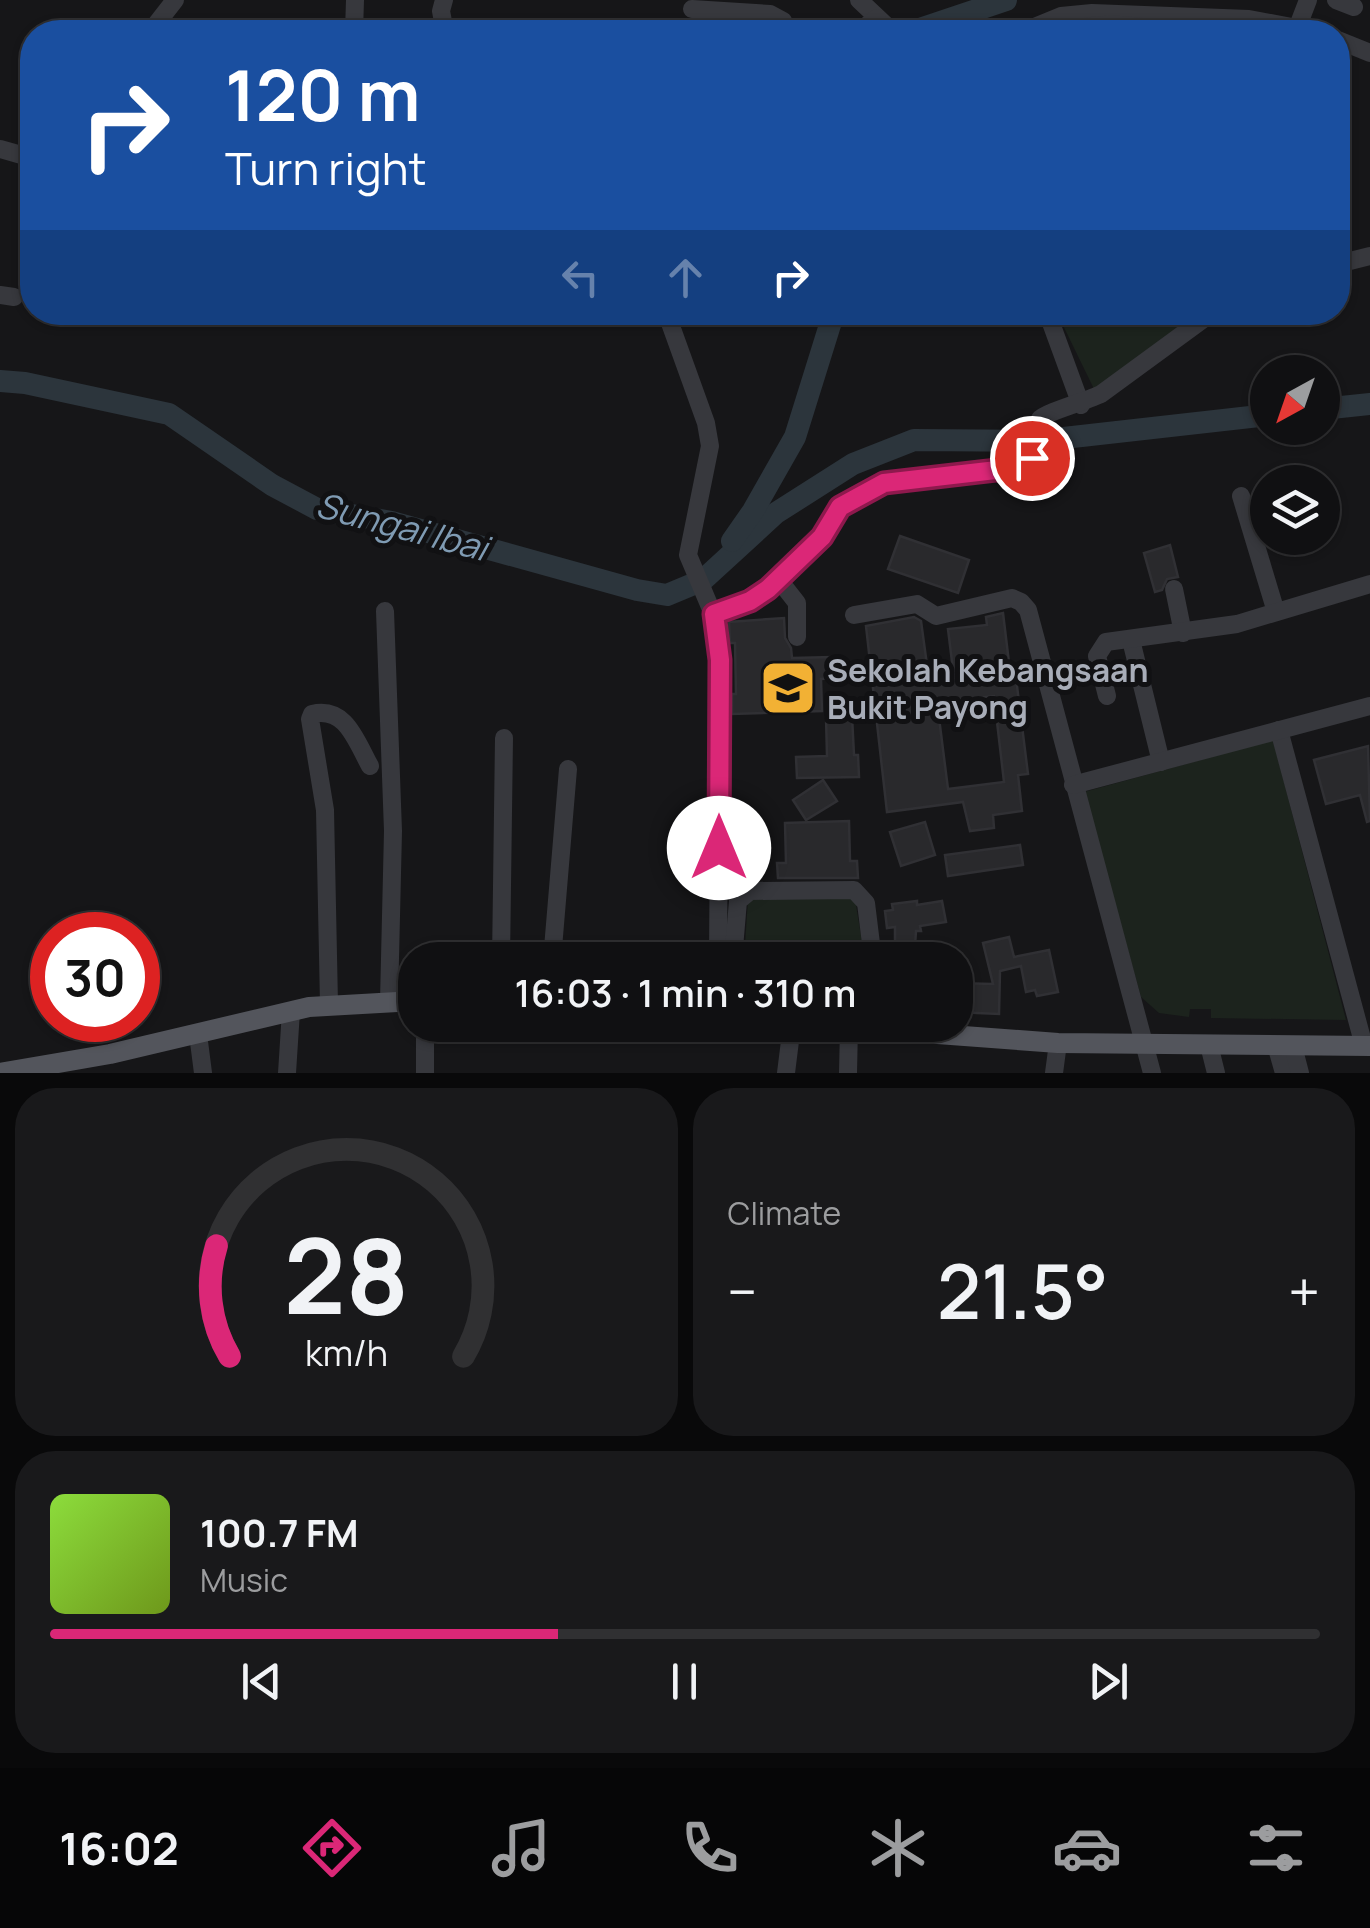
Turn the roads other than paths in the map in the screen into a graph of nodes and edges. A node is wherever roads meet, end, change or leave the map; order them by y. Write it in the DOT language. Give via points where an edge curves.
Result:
graph roads {
  1 [pos="176,0"];
  2 [pos="1336,0"];
  3 [pos="861,1"];
  4 [pos="1354,7"];
  5 [pos="692,9"];
  6 [pos="160,20"];
  7 [pos="782,20"];
  8 [pos="880,20"];
  9 [pos="1051,20"];
  10 [pos="1159,20"];
  11 [pos="671,325"];
  12 [pos="1052,325"];
  13 [pos="1196,325"];
  14 [pos="1082,405"];
  15 [pos="1241,496"];
  16 [pos="779,580"];
  17 [pos="1370,584"];
  18 [pos="1174,589"];
  19 [pos="711,609"];
  20 [pos="384,611"];
  21 [pos="1276,612"];
  22 [pos="854,614"];
  23 [pos="1183,633"];
  24 [pos="797,638"];
  25 [pos="1131,640"];
  26 [pos="1106,696"];
  27 [pos="1370,706"];
  28 [pos="1279,730"];
  29 [pos="504,738"];
  30 [pos="1162,762"];
  31 [pos="370,766"];
  32 [pos="568,768"];
  33 [pos="1074,785"];
  34 [pos="501,942"];
  35 [pos="554,942"];
  36 [pos="718,942"];
  37 [pos="735,942"];
  38 [pos="871,942"];
  39 [pos="389,1001"];
  40 [pos="398,1001"];
  41 [pos="329,1004"];
  42 [pos="291,1010"];
  43 [pos="198,1034"];
  44 [pos="973,1035"];
  45 [pos="425,1042"];
  46 [pos="790,1042"];
  47 [pos="849,1042"];
  48 [pos="1058,1042"];
  49 [pos="1145,1044"];
  50 [pos="1209,1045"];
  51 [pos="1284,1045"];
  52 [pos="1367,1046"];
  53 [pos="0,1073"];
  54 [pos="204,1073"];
  55 [pos="287,1073"];
  56 [pos="425,1073"];
  57 [pos="786,1073"];
  58 [pos="848,1073"];
  59 [pos="1054,1073"];
  60 [pos="1152,1073"];
  61 [pos="1216,1073"];
  62 [pos="1284,1073"];
  63 [pos="1300,1073"];
  1 -- 6 [label="street"];
  2 -- 4 [label="street"];
  3 -- 8 [label="street"];
  5 -- 7 [label="street"];
  9 -- 10 [label="street" via="1092,13"];
  11 -- 19 [label="street" via="710,446 688,548"];
  12 -- 14 [label="street"];
  13 -- 14 [label="street"];
  14 -- 16 [label="street" via="1044,414 1032,458 1022,467 884,483 840,507 822,537"];
  15 -- 21 [label="street"];
  16 -- 19 [label="street" via="750,601"];
  16 -- 24 [label="street" via="797,603"];
  17 -- 21 [label="street"];
  18 -- 23 [label="street"];
  19 -- 36 [label="street" via="720,660"];
  20 -- 39 [label="street" via="393,831"];
  21 -- 23 [label="street"];
  22 -- 33 [label="street" via="918,604 936,616 1012,598 1021,602"];
  23 -- 25 [label="street"];
  25 -- 26 [label="street" via="1100,648"];
  25 -- 30 [label="street"];
  27 -- 28 [label="street"];
  28 -- 30 [label="street"];
  28 -- 52 [label="street"];
  29 -- 34 [label="street"];
  30 -- 33 [label="street"];
  31 -- 41 [label="street" via="344,721 329,712 312,714 326,810"];
  32 -- 35 [label="street"];
  33 -- 49 [label="street"];
  37 -- 38 [label="street" via="738,902 750,890 854,890 866,904"];
  39 -- 40 [label="main road"];
  39 -- 41 [label="main road"];
  41 -- 42 [label="main road"];
  42 -- 43 [label="main road"];
  42 -- 55 [label="street"];
  43 -- 53 [label="main road"];
  43 -- 54 [label="street"];
  44 -- 48 [label="main road"];
  45 -- 56 [label="street"];
  46 -- 57 [label="street"];
  47 -- 58 [label="street"];
  48 -- 49 [label="main road"];
  48 -- 59 [label="street"];
  49 -- 50 [label="main road"];
  49 -- 60 [label="street"];
  50 -- 51 [label="main road"];
  50 -- 61 [label="street"];
  51 -- 52 [label="main road"];
  51 -- 62 [label="street"];
  51 -- 63 [label="street"];
}
